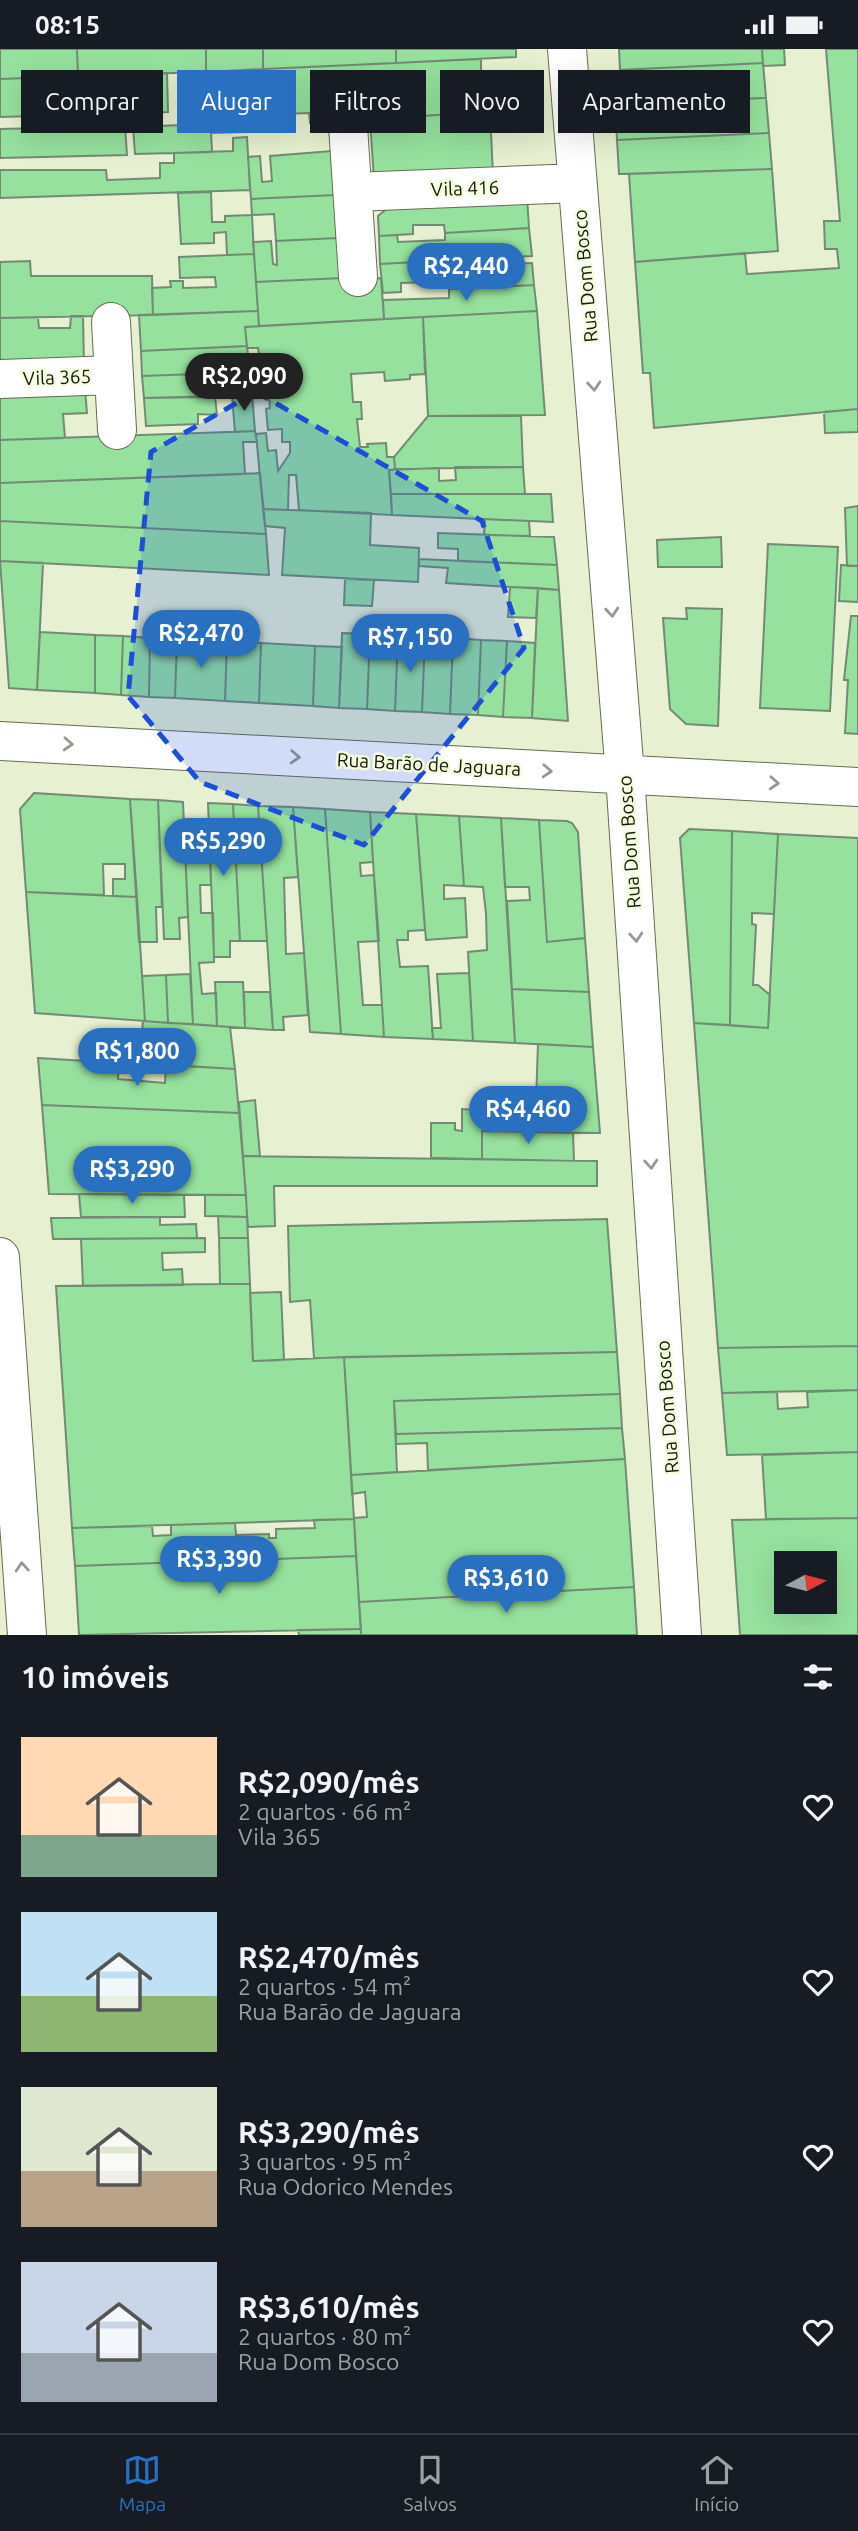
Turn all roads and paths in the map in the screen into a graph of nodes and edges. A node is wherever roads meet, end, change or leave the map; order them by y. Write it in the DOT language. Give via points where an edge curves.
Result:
graph roads {
  1 [pos="567,49"];
  2 [pos="349,133"];
  3 [pos="578,183"];
  4 [pos="353,192"];
  5 [pos="358,277"];
  6 [pos="111,322"];
  7 [pos="114,375"];
  8 [pos="0,379"];
  9 [pos="117,430"];
  10 [pos="0,741"];
  11 [pos="625,775"];
  12 [pos="858,787"];
  13 [pos="0,1257"];
  14 [pos="27,1635"];
  15 [pos="682,1635"];
  1 -- 3 [label="street, Rua Dom Bosco"];
  2 -- 4 [label="street"];
  3 -- 4 [label="street, Vila 416"];
  3 -- 11 [label="street, Rua Dom Bosco, one-way"];
  4 -- 5 [label="street"];
  6 -- 7 [label="street, Vila 365"];
  7 -- 8 [label="street, Vila 365"];
  7 -- 9 [label="street, Vila 365"];
  10 -- 11 [label="street, Rua Barão de Jaguara, one-way"];
  11 -- 12 [label="street, Rua Barão de Jaguara, one-way"];
  11 -- 15 [label="street, Rua Dom Bosco, one-way"];
  14 -- 13 [label="street, one-way"];
}
